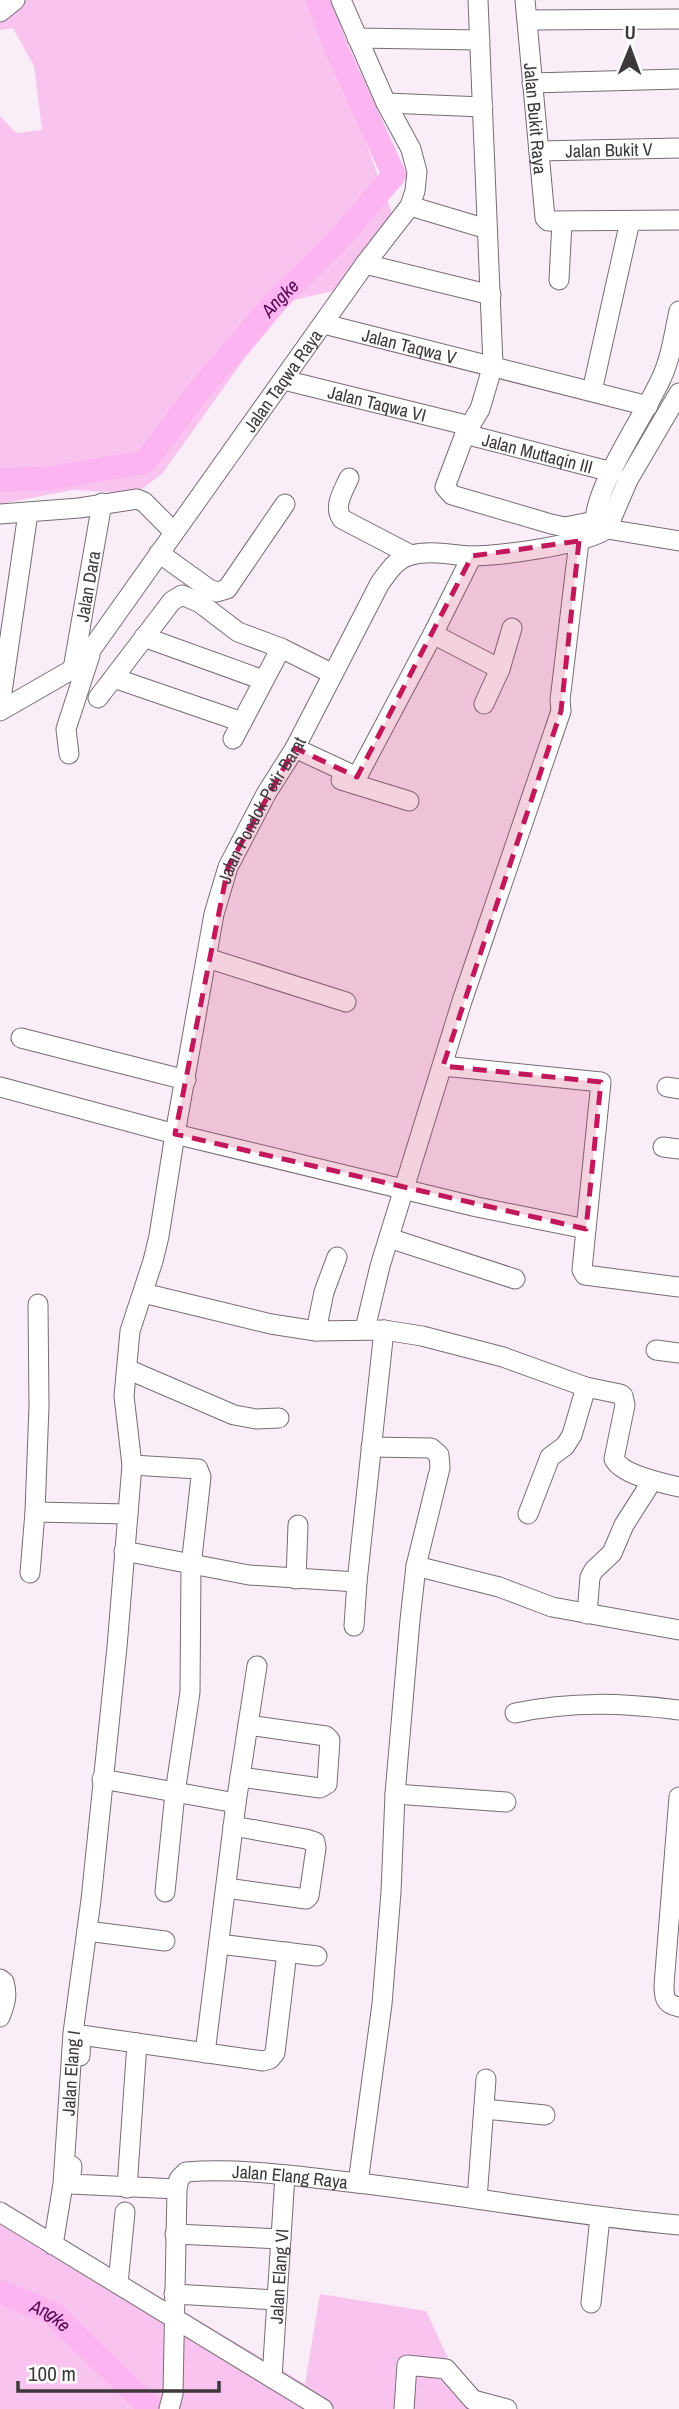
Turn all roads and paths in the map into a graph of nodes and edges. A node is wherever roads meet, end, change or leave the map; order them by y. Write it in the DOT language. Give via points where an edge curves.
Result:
graph roads {
  1 [pos="15,0"];
  2 [pos="341,0"];
  3 [pos="478,0"];
  4 [pos="526,10"];
  5 [pos="0,12"];
  6 [pos="679,19"];
  7 [pos="357,38"];
  8 [pos="480,40"];
  9 [pos="679,79"];
  10 [pos="532,83"];
  11 [pos="386,103"];
  12 [pos="483,107"];
  13 [pos="679,148"];
  14 [pos="539,151"];
  15 [pos="410,206"];
  16 [pos="679,220"];
  17 [pos="630,221"];
  18 [pos="562,222"];
  19 [pos="487,229"];
  20 [pos="365,264"];
  21 [pos="559,280"];
  22 [pos="491,296"];
  23 [pos="679,312"];
  24 [pos="324,324"];
  25 [pos="493,365"];
  26 [pos="679,373"];
  27 [pos="284,380"];
  28 [pos="592,391"];
  29 [pos="677,403"];
  30 [pos="648,406"];
  31 [pos="468,430"];
  32 [pos="612,472"];
  33 [pos="349,478"];
  34 [pos="102,503"];
  35 [pos="285,504"];
  36 [pos="28,513"];
  37 [pos="0,514"];
  38 [pos="601,525"];
  39 [pos="174,532"];
  40 [pos="579,541"];
  41 [pos="679,541"];
  42 [pos="159,554"];
  43 [pos="411,555"];
  44 [pos="472,556"];
  45 [pos="512,628"];
  46 [pos="433,634"];
  47 [pos="144,637"];
  48 [pos="93,648"];
  49 [pos="281,648"];
  50 [pos="73,669"];
  51 [pos="500,669"];
  52 [pos="333,674"];
  53 [pos="114,678"];
  54 [pos="263,680"];
  55 [pos="98,698"];
  56 [pos="484,704"];
  57 [pos="0,708"];
  58 [pos="69,754"];
  59 [pos="292,754"];
  60 [pos="409,801"];
  61 [pos="206,958"];
  62 [pos="346,1002"];
  63 [pos="22,1038"];
  64 [pos="443,1066"];
  65 [pos="186,1080"];
  66 [pos="0,1087"];
  67 [pos="175,1134"];
  68 [pos="405,1188"];
  69 [pos="586,1229"];
  70 [pos="389,1238"];
  71 [pos="337,1257"];
  72 [pos="515,1279"];
  73 [pos="679,1287"];
  74 [pos="143,1293"];
  75 [pos="38,1304"];
  76 [pos="374,1330"];
  77 [pos="316,1331"];
  78 [pos="656,1350"];
  79 [pos="679,1353"];
  80 [pos="127,1368"];
  81 [pos="586,1387"];
  82 [pos="279,1418"];
  83 [pos="371,1447"];
  84 [pos="132,1465"];
  85 [pos="652,1481"];
  86 [pos="679,1487"];
  87 [pos="35,1512"];
  88 [pos="128,1514"];
  89 [pos="528,1514"];
  90 [pos="298,1525"];
  91 [pos="124,1551"];
  92 [pos="191,1566"];
  93 [pos="416,1566"];
  94 [pos="30,1573"];
  95 [pos="296,1578"];
  96 [pos="356,1582"];
  97 [pos="587,1615"];
  98 [pos="354,1626"];
  99 [pos="679,1630"];
  100 [pos="257,1666"];
  101 [pos="679,1710"];
  102 [pos="515,1713"];
  103 [pos="248,1725"];
  104 [pos="240,1777"];
  105 [pos="102,1779"];
  106 [pos="175,1793"];
  107 [pos="395,1794"];
  108 [pos="679,1797"];
  109 [pos="506,1802"];
  110 [pos="236,1803"];
  111 [pos="233,1826"];
  112 [pos="226,1888"];
  113 [pos="165,1892"];
  114 [pos="86,1931"];
  115 [pos="165,1941"];
  116 [pos="219,1944"];
  117 [pos="287,1952"];
  118 [pos="317,1956"];
  119 [pos="0,1979"];
  120 [pos="679,2007"];
  121 [pos="0,2017"];
  122 [pos="137,2043"];
  123 [pos="205,2053"];
  124 [pos="486,2079"];
  125 [pos="484,2109"];
  126 [pos="545,2115"];
  127 [pos="285,2175"];
  128 [pos="358,2183"];
  129 [pos="127,2188"];
  130 [pos="177,2189"];
  131 [pos="477,2199"];
  132 [pos="0,2212"];
  133 [pos="125,2212"];
  134 [pos="600,2217"];
  135 [pos="679,2225"];
  136 [pos="175,2234"];
  137 [pos="281,2239"];
  138 [pos="53,2245"];
  139 [pos="118,2284"];
  140 [pos="174,2294"];
  141 [pos="277,2300"];
  142 [pos="591,2303"];
  143 [pos="174,2318"];
  144 [pos="272,2378"];
  145 [pos="473,2405"];
  146 [pos="169,2409"];
  147 [pos="323,2409"];
  148 [pos="404,2409"];
  149 [pos="507,2409"];
  1 -- 5 [label="street"];
  2 -- 7 [label="street, Jalan Taqwa Raya"];
  3 -- 8 [label="street"];
  4 -- 6 [label="street"];
  4 -- 10 [label="street, Jalan Bukit Raya"];
  7 -- 8 [label="street"];
  7 -- 11 [label="street, Jalan Taqwa Raya"];
  8 -- 12 [label="street"];
  9 -- 10 [label="street"];
  10 -- 14 [label="street, Jalan Bukit Raya"];
  11 -- 12 [label="street"];
  11 -- 15 [label="street, Jalan Taqwa Raya" via="415,159"];
  12 -- 19 [label="street"];
  13 -- 14 [label="street, Jalan Bukit V"];
  14 -- 18 [label="street, Jalan Bukit Raya" via="545,218"];
  15 -- 19 [label="street"];
  15 -- 20 [label="street, Jalan Taqwa Raya"];
  16 -- 17 [label="street"];
  17 -- 18 [label="street"];
  17 -- 28 [label="street"];
  18 -- 21 [label="street"];
  19 -- 22 [label="street"];
  20 -- 22 [label="street"];
  20 -- 24 [label="street, Jalan Taqwa Raya"];
  22 -- 25 [label="street"];
  23 -- 30 [label="street" via="668,364"];
  24 -- 25 [label="street, Jalan Taqwa V"];
  24 -- 27 [label="street, Jalan Taqwa Raya"];
  25 -- 28 [label="street, Jalan Taqwa V"];
  25 -- 31 [label="street"];
  26 -- 30 [label="street"];
  27 -- 31 [label="street, Jalan Taqwa VI"];
  27 -- 39 [label="street, Jalan Taqwa Raya"];
  28 -- 30 [label="street, Jalan Taqwa V"];
  29 -- 38 [label="street"];
  30 -- 32 [label="street"];
  31 -- 32 [label="street, Jalan Muttaqin III"];
  31 -- 38 [label="street" via="445,487 452,495 565,527"];
  32 -- 38 [label="street" via="596,511"];
  33 -- 43 [label="street" via="337,506 342,519"];
  34 -- 36 [label="street"];
  34 -- 39 [label="street" via="137,499"];
  34 -- 50 [label="street, Jalan Dara"];
  35 -- 42 [label="street" via="228,589 209,589"];
  36 -- 37 [label="street"];
  36 -- 57 [label="street"];
  38 -- 40 [label="street" via="598,535"];
  38 -- 41 [label="street"];
  39 -- 42 [label="street, Jalan Taqwa Raya"];
  40 -- 44 [label="street"];
  40 -- 64 [label="street" via="561,711"];
  42 -- 48 [label="street, Jalan Taqwa Raya"];
  43 -- 44 [label="street"];
  43 -- 52 [label="street, Jalan Pondok Petir Barat" via="394,564 380,583"];
  44 -- 46 [label="street"];
  45 -- 51 [label="street"];
  46 -- 51 [label="street"];
  46 -- 59 [label="street" via="357,777"];
  47 -- 49 [label="street" via="182,595 238,632"];
  47 -- 53 [label="street"];
  47 -- 54 [label="street"];
  48 -- 50 [label="street, Jalan Taqwa Raya"];
  48 -- 58 [label="street" via="68,720"];
  49 -- 52 [label="street"];
  49 -- 54 [label="street"];
  50 -- 57 [label="street, Jalan Taqwa Raya"];
  51 -- 56 [label="street"];
  52 -- 59 [label="street, Jalan Pondok Petir Barat"];
  53 -- 54 [label="street" via="238,730"];
  53 -- 55 [label="street"];
  59 -- 60 [label="street" via="387,796"];
  59 -- 61 [label="street, Jalan Pondok Petir Barat" via="228,867"];
  61 -- 62 [label="street"];
  61 -- 65 [label="street, Jalan Pondok Petir Barat"];
  63 -- 65 [label="street"];
  64 -- 68 [label="street"];
  64 -- 69 [label="street" via="601,1082"];
  65 -- 67 [label="street, Jalan Pondok Petir Barat"];
  66 -- 67 [label="street"];
  67 -- 68 [label="street"];
  67 -- 74 [label="street, Jalan Pondok Petir Barat" via="159,1236"];
  68 -- 69 [label="street"];
  68 -- 70 [label="street"];
  69 -- 73 [label="street" via="585,1275"];
  70 -- 72 [label="street"];
  70 -- 76 [label="street"];
  71 -- 77 [label="street"];
  74 -- 77 [label="street"];
  74 -- 80 [label="street, Jalan Pondok Petir Barat" via="130,1331"];
  75 -- 87 [label="street"];
  76 -- 77 [label="street"];
  76 -- 81 [label="street" via="422,1336 503,1357"];
  76 -- 83 [label="street"];
  78 -- 79 [label="street"];
  80 -- 82 [label="street" via="234,1415"];
  80 -- 84 [label="street, Jalan Pondok Petir Barat" via="124,1396"];
  81 -- 85 [label="street" via="623,1396 614,1459 621,1468"];
  81 -- 89 [label="street" via="572,1435 550,1457"];
  83 -- 93 [label="street" via="431,1448 439,1455 438,1480"];
  83 -- 96 [label="street"];
  84 -- 88 [label="street, Jalan Pondok Petir Barat"];
  84 -- 92 [label="street" via="201,1472"];
  85 -- 86 [label="street"];
  85 -- 97 [label="street" via="611,1553 590,1577"];
  87 -- 88 [label="street"];
  87 -- 94 [label="street"];
  88 -- 91 [label="street, Jalan Pondok Petir Barat"];
  90 -- 95 [label="street"];
  91 -- 92 [label="street"];
  91 -- 105 [label="street, Jalan Elang I"];
  92 -- 95 [label="street"];
  92 -- 106 [label="street" via="190,1692"];
  93 -- 97 [label="street"];
  93 -- 107 [label="street"];
  95 -- 96 [label="street"];
  96 -- 98 [label="street"];
  97 -- 99 [label="street"];
  100 -- 103 [label="street"];
  101 -- 102 [label="street" via="580,1703"];
  103 -- 104 [label="street"];
  103 -- 104 [label="street" via="328,1737 327,1784 320,1788"];
  104 -- 110 [label="street"];
  105 -- 106 [label="street"];
  105 -- 114 [label="street, Jalan Elang I"];
  106 -- 110 [label="street"];
  106 -- 113 [label="street"];
  107 -- 109 [label="street"];
  107 -- 128 [label="street" via="382,2004"];
  108 -- 120 [label="street" via="664,1985 667,2003"];
  110 -- 111 [label="street"];
  111 -- 112 [label="street"];
  111 -- 112 [label="street" via="306,1839 315,1842 316,1848 306,1899"];
  112 -- 116 [label="street"];
  114 -- 115 [label="street"];
  114 -- 138 [label="street, Jalan Elang I" via="73,2034 63,2184"];
  116 -- 117 [label="street"];
  116 -- 123 [label="street"];
  117 -- 118 [label="street"];
  117 -- 123 [label="street" via="273,2056 263,2061"];
  119 -- 121 [label="street" via="6,2001"];
  122 -- 123 [label="street"];
  122 -- 129 [label="street"];
  122 -- 129 [label="street" via="81,2035 71,2171 71,2184"];
  124 -- 125 [label="street"];
  125 -- 126 [label="street"];
  125 -- 131 [label="street"];
  127 -- 128 [label="street, Jalan Elang Raya"];
  127 -- 130 [label="street, Jalan Elang Raya" via="186,2172"];
  127 -- 137 [label="street, Jalan Elang VI"];
  128 -- 131 [label="street, Jalan Elang Raya"];
  129 -- 130 [label="street"];
  130 -- 136 [label="street"];
  131 -- 134 [label="street, Jalan Elang Raya"];
  132 -- 138 [label="street"];
  133 -- 139 [label="street"];
  134 -- 135 [label="street, Jalan Elang Raya"];
  134 -- 142 [label="street"];
  136 -- 137 [label="street"];
  136 -- 140 [label="street"];
  137 -- 141 [label="street, Jalan Elang VI"];
  138 -- 139 [label="street"];
  139 -- 143 [label="street"];
  140 -- 141 [label="street"];
  140 -- 143 [label="street"];
  141 -- 144 [label="street, Jalan Elang VI"];
  143 -- 144 [label="street"];
  143 -- 146 [label="street"];
  144 -- 147 [label="street"];
  145 -- 148 [label="street" via="446,2369 407,2365"];
  145 -- 149 [label="street"];
}
